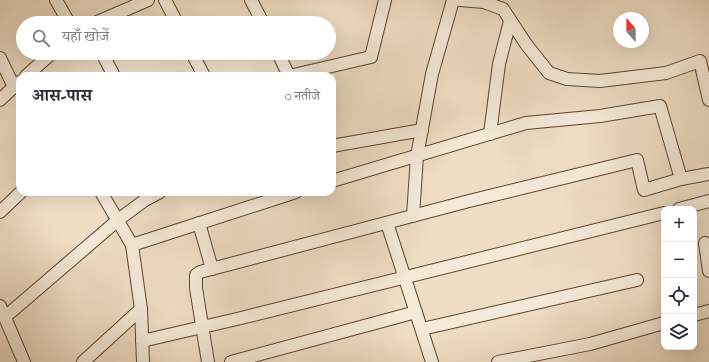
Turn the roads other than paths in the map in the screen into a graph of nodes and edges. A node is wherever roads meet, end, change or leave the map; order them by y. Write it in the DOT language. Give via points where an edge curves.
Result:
graph roads {
  1 [pos="56,0"];
  2 [pos="148,0"];
  3 [pos="165,0"];
  4 [pos="251,0"];
  5 [pos="385,0"];
  6 [pos="453,0"];
  7 [pos="460,0"];
  8 [pos="485,1"];
  9 [pos="65,16"];
  10 [pos="111,16"];
  11 [pos="173,16"];
  12 [pos="259,16"];
  13 [pos="510,21"];
  14 [pos="0,58"];
  15 [pos="44,60"];
  16 [pos="106,60"];
  17 [pos="196,60"];
  18 [pos="281,60"];
  19 [pos="31,72"];
  20 [pos="112,72"];
  21 [pos="202,72"];
  22 [pos="287,72"];
  23 [pos="306,72"];
  24 [pos="16,82"];
  25 [pos="16,85"];
  26 [pos="0,100"];
  27 [pos="709,100"];
  28 [pos="422,130"];
  29 [pos="490,134"];
  30 [pos="336,145"];
  31 [pos="417,156"];
  32 [pos="709,174"];
  33 [pos="336,180"];
  34 [pos="680,180"];
  35 [pos="17,196"];
  36 [pos="103,196"];
  37 [pos="152,196"];
  38 [pos="283,196"];
  39 [pos="709,201"];
  40 [pos="690,206"];
  41 [pos="0,212"];
  42 [pos="661,214"];
  43 [pos="413,216"];
  44 [pos="118,220"];
  45 [pos="199,223"];
  46 [pos="387,223"];
  47 [pos="705,243"];
  48 [pos="132,245"];
  49 [pos="212,269"];
  50 [pos="709,271"];
  51 [pos="405,278"];
  52 [pos="637,280"];
  53 [pos="0,306"];
  54 [pos="141,308"];
  55 [pos="709,311"];
  56 [pos="416,312"];
  57 [pos="697,314"];
  58 [pos="5,317"];
  59 [pos="661,324"];
  60 [pos="201,328"];
  61 [pos="422,329"];
  62 [pos="142,341"];
  63 [pos="24,362"];
  64 [pos="83,362"];
  65 [pos="143,362"];
  66 [pos="208,362"];
  67 [pos="231,362"];
  68 [pos="432,362"];
  69 [pos="498,362"];
  1 -- 9 [label="street"];
  2 -- 10 [label="street"];
  3 -- 11 [label="street"];
  4 -- 12 [label="street"];
  5 -- 23 [label="street" via="372,57"];
  6 -- 28 [label="street" via="432,74"];
  7 -- 8 [label="street"];
  8 -- 13 [label="street" via="503,9"];
  13 -- 27 [label="street" via="549,73 567,79 600,81 666,73 700,61"];
  13 -- 29 [label="street" via="499,64"];
  14 -- 24 [label="street"];
  15 -- 19 [label="street"];
  16 -- 20 [label="street"];
  17 -- 21 [label="street"];
  18 -- 22 [label="street"];
  25 -- 26 [label="street"];
  28 -- 30 [label="street"];
  28 -- 31 [label="street"];
  29 -- 31 [label="street"];
  29 -- 34 [label="street" via="526,124 660,106"];
  31 -- 33 [label="street"];
  31 -- 43 [label="street"];
  32 -- 34 [label="street"];
  34 -- 43 [label="street" via="644,190 637,160"];
  35 -- 41 [label="street"];
  36 -- 44 [label="street"];
  37 -- 44 [label="street"];
  38 -- 45 [label="street"];
  39 -- 40 [label="street"];
  42 -- 51 [label="street"];
  43 -- 46 [label="street"];
  44 -- 48 [label="street"];
  44 -- 58 [label="street"];
  45 -- 48 [label="street"];
  45 -- 49 [label="street"];
  46 -- 49 [label="street"];
  46 -- 51 [label="street"];
  47 -- 50 [label="street"];
  48 -- 54 [label="street"];
  49 -- 60 [label="street" via="200,272 195,279"];
  51 -- 56 [label="street"];
  51 -- 60 [label="street"];
  52 -- 61 [label="street"];
  53 -- 58 [label="street"];
  54 -- 62 [label="street"];
  54 -- 64 [label="street"];
  55 -- 57 [label="street"];
  56 -- 61 [label="street"];
  56 -- 67 [label="street"];
  58 -- 63 [label="street"];
  59 -- 69 [label="street" via="590,344"];
  60 -- 62 [label="street"];
  60 -- 66 [label="street"];
  61 -- 68 [label="street"];
  62 -- 65 [label="street"];
}
